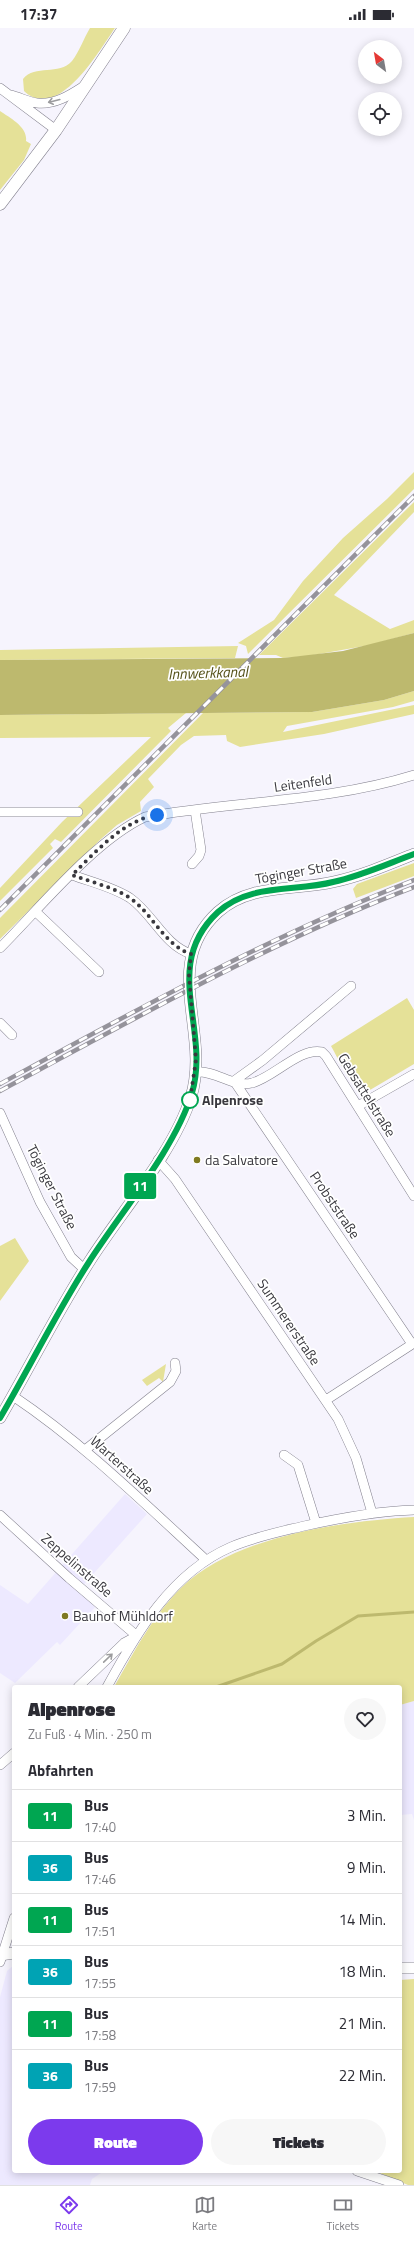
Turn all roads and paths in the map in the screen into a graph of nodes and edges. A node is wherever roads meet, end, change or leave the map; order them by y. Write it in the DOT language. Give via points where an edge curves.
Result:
graph roads {
  1 [pos="124,28"];
  2 [pos="89,84"];
  3 [pos="0,88"];
  4 [pos="10,95"];
  5 [pos="56,130"];
  6 [pos="0,204"];
  7 [pos="414,775"];
  8 [pos="195,810"];
  9 [pos="0,812"];
  10 [pos="78,812"];
  11 [pos="414,854"];
  12 [pos="192,864"];
  13 [pos="72,875"];
  14 [pos="36,912"];
  15 [pos="0,948"];
  16 [pos="191,954"];
  17 [pos="99,972"];
  18 [pos="351,986"];
  19 [pos="0,1024"];
  20 [pos="12,1035"];
  21 [pos="196,1072"];
  22 [pos="414,1074"];
  23 [pos="234,1082"];
  24 [pos="358,1106"];
  25 [pos="0,1113"];
  26 [pos="158,1160"];
  27 [pos="414,1196"];
  28 [pos="84,1269"];
  29 [pos="413,1343"];
  30 [pos="175,1364"];
  31 [pos="13,1396"];
  32 [pos="326,1400"];
  33 [pos="0,1418"];
  34 [pos="85,1450"];
  35 [pos="284,1455"];
  36 [pos="414,1510"];
  37 [pos="372,1513"];
  38 [pos="0,1514"];
  39 [pos="316,1523"];
  40 [pos="206,1560"];
  41 [pos="137,1636"];
  42 [pos="80,1685"];
  43 [pos="108,1685"];
  44 [pos="12,1755"];
  45 [pos="0,1765"];
  46 [pos="12,1926"];
  47 [pos="4,1956"];
  48 [pos="402,1968"];
  49 [pos="414,1968"];
  50 [pos="363,2173"];
  51 [pos="399,2185"];
  1 -- 2 [label="main road"];
  2 -- 4 [label="street, one-way" via="67,97 52,102 37,103"];
  2 -- 5 [label="main road"];
  3 -- 4 [label="street"];
  4 -- 5 [label="street"];
  5 -- 6 [label="main road"];
  7 -- 8 [label="street, Leitenfeld" via="373,786"];
  8 -- 12 [label="street" via="201,850"];
  8 -- 13 [label="street, Leitenfeld" via="146,816 134,822"];
  9 -- 10 [label="street"];
  11 -- 16 [label="street, Töginger Straße" via="344,880 272,889 235,901 221,910 205,926"];
  13 -- 14 [label="street, Leitenfeld"];
  13 -- 16 [label="street" via="129,898 155,922 171,942 182,951"];
  14 -- 15 [label="street, Leitenfeld"];
  14 -- 17 [label="street"];
  16 -- 21 [label="street, Töginger Straße" via="189,975"];
  18 -- 23 [label="street"];
  19 -- 20 [label="street"];
  21 -- 23 [label="street" via="212,1072"];
  21 -- 26 [label="street, Töginger Straße" via="194,1088 185,1111"];
  22 -- 24 [label="street"];
  23 -- 24 [label="street, Gebsattelstraße" via="257,1082 315,1050 326,1056"];
  23 -- 29 [label="street, Probststraße"];
  24 -- 27 [label="street, Gebsattelstraße"];
  25 -- 28 [label="street, Töginger Straße" via="40,1202 71,1257"];
  26 -- 28 [label="street, Töginger Straße"];
  26 -- 32 [label="street, Summererstraße" via="175,1179"];
  28 -- 31 [label="street, Töginger Straße"];
  29 -- 32 [label="street"];
  30 -- 34 [label="street" via="176,1371 170,1382"];
  31 -- 33 [label="street, Töginger Straße"];
  31 -- 34 [label="street, Warterstraße" via="46,1418"];
  32 -- 37 [label="street, Summererstraße" via="356,1458"];
  34 -- 40 [label="street, Warterstraße"];
  35 -- 39 [label="street" via="298,1465"];
  36 -- 37 [label="street"];
  37 -- 39 [label="street"];
  38 -- 41 [label="street, Zeppelinstraße"];
  39 -- 40 [label="street" via="247,1541"];
  40 -- 41 [label="street" via="172,1589"];
  42 -- 41 [label="street, one-way" via="124,1643"];
  41 -- 43 [label="street"];
  44 -- 45 [label="street"];
  46 -- 47 [label="street"];
  48 -- 49 [label="street"];
  50 -- 51 [label="street"];
}
